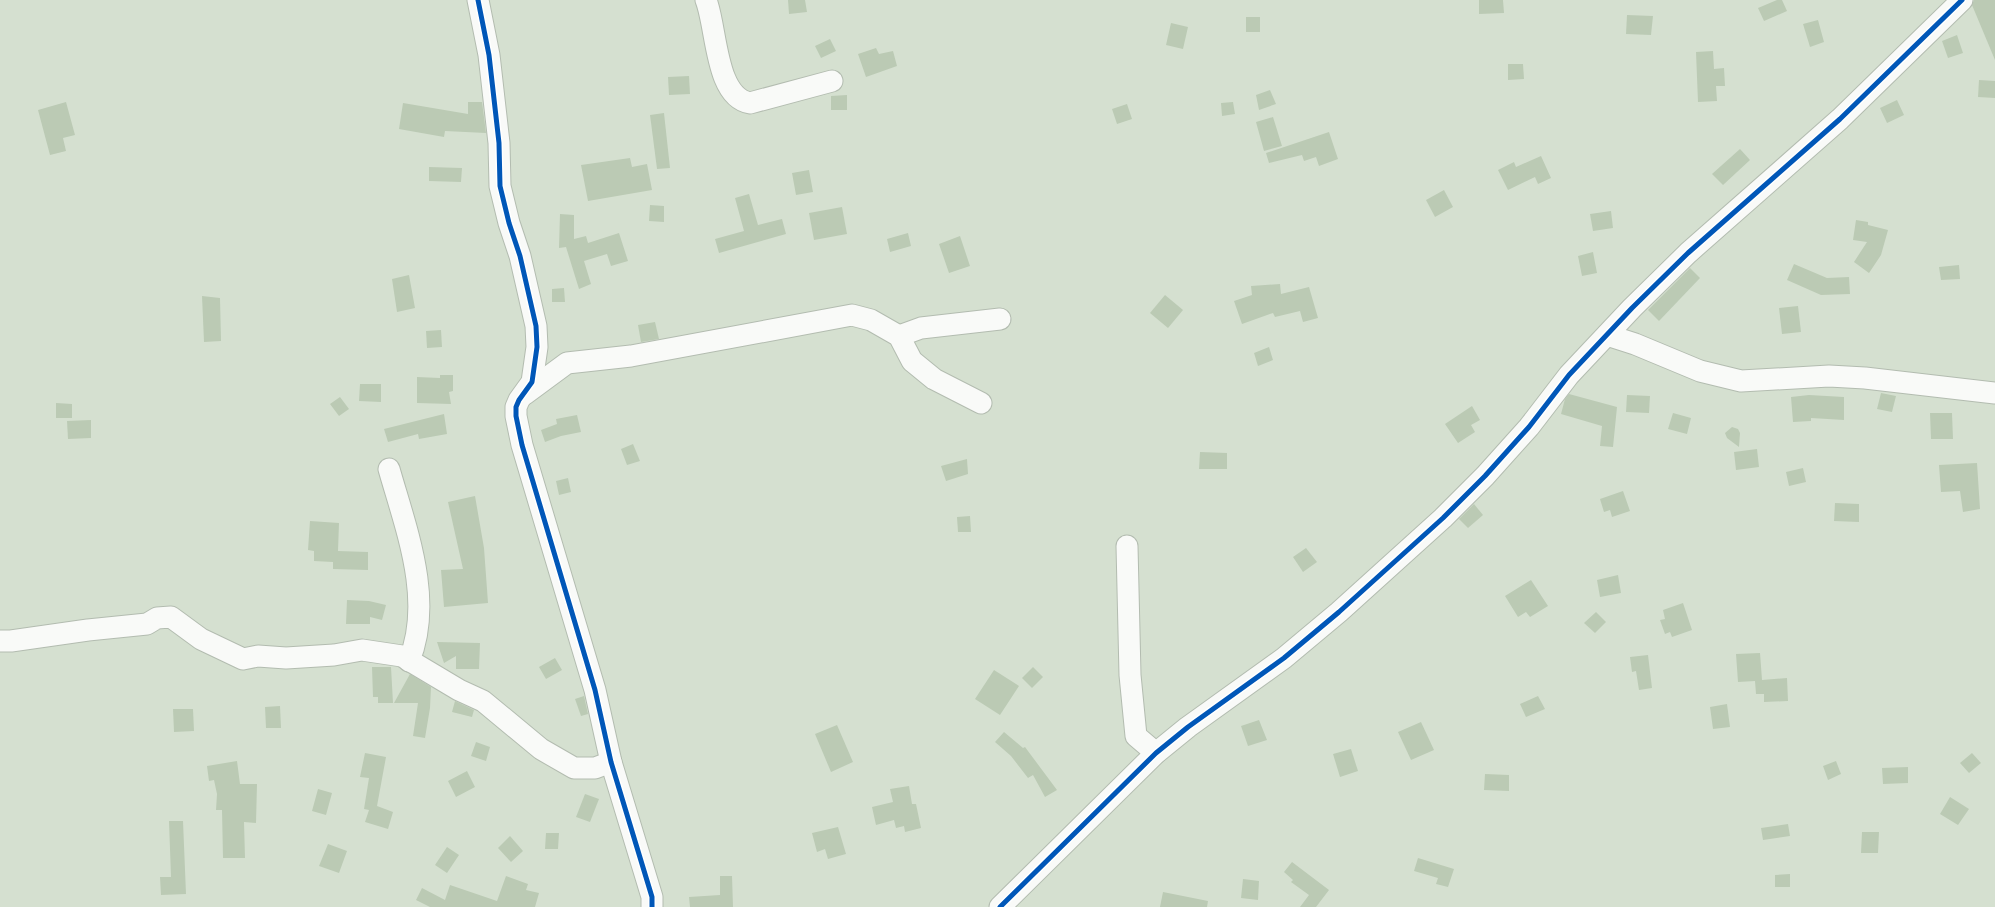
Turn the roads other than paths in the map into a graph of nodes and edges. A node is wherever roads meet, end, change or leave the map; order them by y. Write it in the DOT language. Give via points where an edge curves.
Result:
graph roads {
  1 [pos="478,0"];
  2 [pos="706,0"];
  3 [pos="1962,0"];
  4 [pos="832,82"];
  5 [pos="1000,319"];
  6 [pos="1607,335"];
  7 [pos="899,336"];
  8 [pos="1995,393"];
  9 [pos="525,394"];
  10 [pos="981,403"];
  11 [pos="389,469"];
  12 [pos="1127,546"];
  13 [pos="0,640"];
  14 [pos="409,661"];
  15 [pos="1156,753"];
  16 [pos="611,762"];
  17 [pos="652,907"];
  18 [pos="1000,907"];
  1 -- 9 [label="street" via="489,55 499,143 500,186 536,326 536,365 532,382"];
  2 -- 4 [label="street" via="711,14 718,57 729,88 736,98 750,103"];
  3 -- 6 [label="street" via="1840,119 1688,253"];
  5 -- 7 [label="street" via="920,328"];
  6 -- 8 [label="street" via="1657,352 1700,371 1741,381 1843,377"];
  6 -- 15 [label="street" via="1569,375 1529,427 1443,518 1284,658 1188,726"];
  7 -- 9 [label="street" via="872,320 852,314 631,356 567,363"];
  7 -- 10 [label="street" via="912,361 934,379"];
  9 -- 16 [label="street" via="519,400 516,416 522,445 595,690"];
  11 -- 14 [label="street" via="415,561 419,623"];
  12 -- 15 [label="street" via="1130,675 1136,736"];
  13 -- 14 [label="street" via="11,641 147,624 157,618 171,617 200,639 243,659 258,656 321,656 362,650 394,654"];
  14 -- 16 [label="street" via="483,701 541,749 574,768 595,768"];
  15 -- 18 [label="street"];
  16 -- 17 [label="street" via="652,897"];
}
